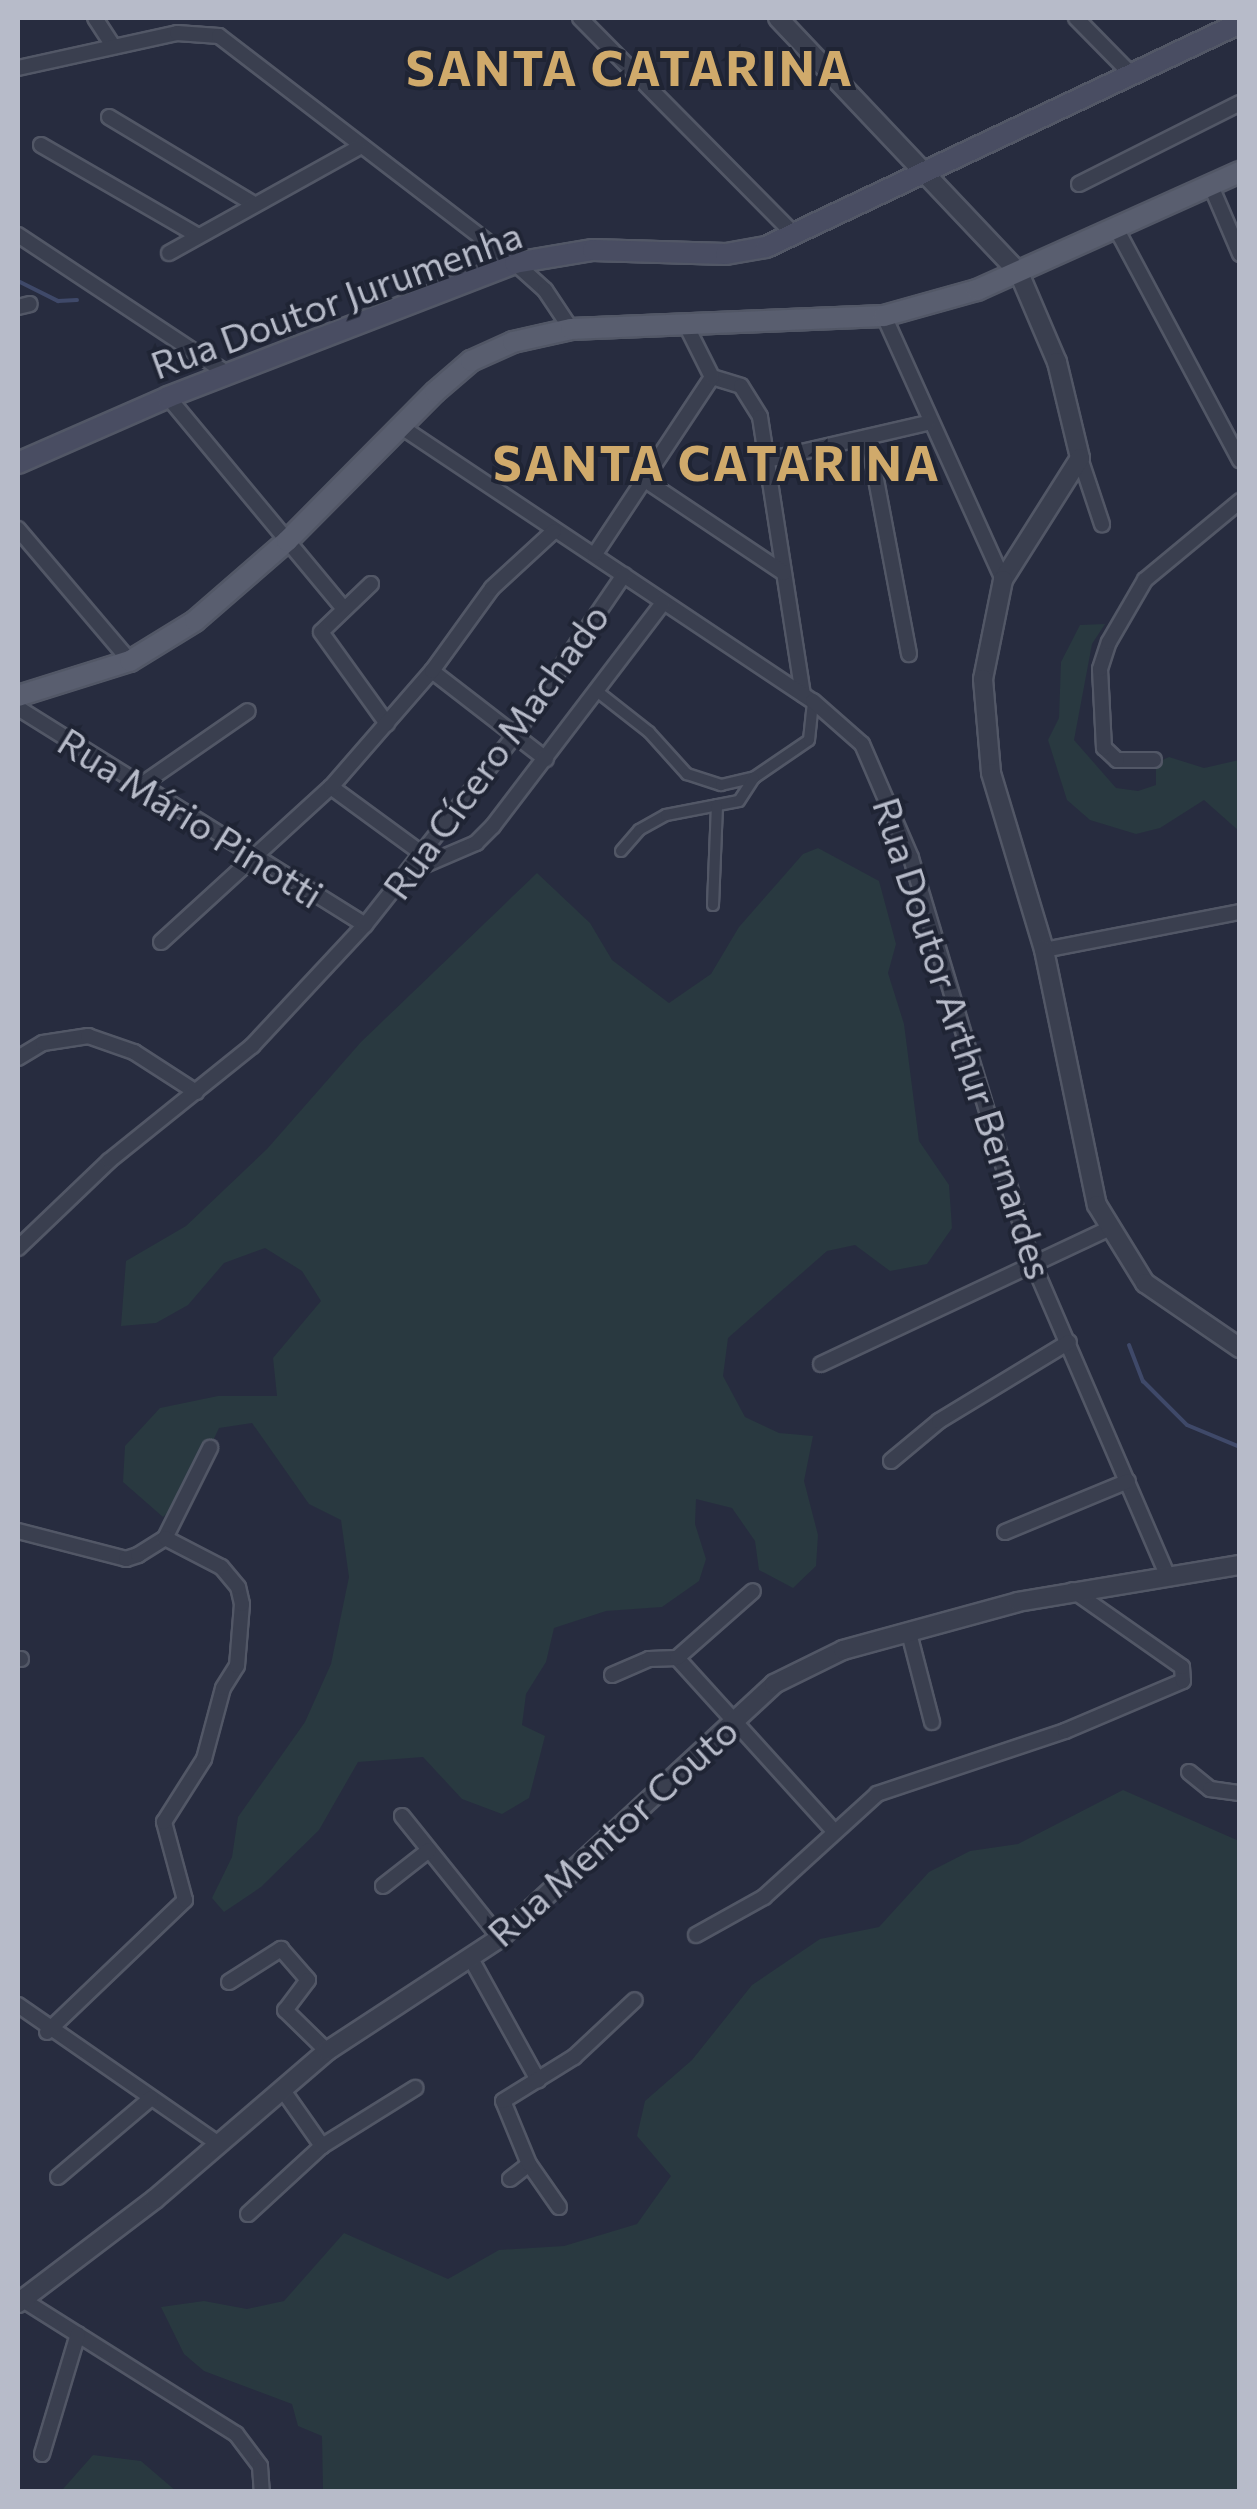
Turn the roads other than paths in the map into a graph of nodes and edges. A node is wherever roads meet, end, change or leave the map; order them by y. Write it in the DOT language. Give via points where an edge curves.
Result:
graph roads {
  1 [pos="95,18"];
  2 [pos="580,18"];
  3 [pos="778,18"];
  4 [pos="1076,18"];
  5 [pos="1233,22"];
  6 [pos="112,44"];
  7 [pos="18,68"];
  8 [pos="1131,74"];
  9 [pos="1240,103"];
  10 [pos="109,117"];
  11 [pos="41,145"];
  12 [pos="358,148"];
  13 [pos="923,175"];
  14 [pos="1238,176"];
  15 [pos="1079,184"];
  16 [pos="1211,186"];
  17 [pos="254,204"];
  18 [pos="1117,230"];
  19 [pos="197,234"];
  20 [pos="796,235"];
  21 [pos="18,236"];
  22 [pos="169,253"];
  23 [pos="1240,254"];
  24 [pos="514,263"];
  25 [pos="1019,272"];
  26 [pos="884,316"];
  27 [pos="686,325"];
  28 [pos="571,329"];
  29 [pos="228,374"];
  30 [pos="712,376"];
  31 [pos="168,397"];
  32 [pos="927,423"];
  33 [pos="400,426"];
  34 [pos="868,437"];
  35 [pos="1080,458"];
  36 [pos="767,460"];
  37 [pos="1240,460"];
  38 [pos="18,463"];
  39 [pos="646,480"];
  40 [pos="1240,502"];
  41 [pos="1102,524"];
  42 [pos="18,529"];
  43 [pos="554,531"];
  44 [pos="287,541"];
  45 [pos="595,554"];
  46 [pos="784,573"];
  47 [pos="624,575"];
  48 [pos="1003,580"];
  49 [pos="371,584"];
  50 [pos="664,602"];
  51 [pos="343,608"];
  52 [pos="909,654"];
  53 [pos="130,662"];
  54 [pos="432,671"];
  55 [pos="598,692"];
  56 [pos="18,696"];
  57 [pos="808,698"];
  58 [pos="18,708"];
  59 [pos="248,712"];
  60 [pos="387,724"];
  61 [pos="514,736"];
  62 [pos="546,759"];
  63 [pos="1154,760"];
  64 [pos="755,777"];
  65 [pos="144,783"];
  66 [pos="330,787"];
  67 [pos="717,805"];
  68 [pos="621,851"];
  69 [pos="424,855"];
  70 [pos="258,859"];
  71 [pos="411,871"];
  72 [pos="713,905"];
  73 [pos="1240,912"];
  74 [pos="365,925"];
  75 [pos="161,942"];
  76 [pos="1044,950"];
  77 [pos="18,1058"];
  78 [pos="196,1092"];
  79 [pos="1108,1229"];
  80 [pos="18,1248"];
  81 [pos="1032,1261"];
  82 [pos="1069,1342"];
  83 [pos="1240,1348"];
  84 [pos="821,1364"];
  85 [pos="210,1448"];
  86 [pos="891,1461"];
  87 [pos="1128,1481"];
  88 [pos="18,1531"];
  89 [pos="1005,1532"];
  90 [pos="164,1538"];
  91 [pos="1240,1564"];
  92 [pos="1167,1574"];
  93 [pos="1072,1590"];
  94 [pos="753,1591"];
  95 [pos="910,1632"];
  96 [pos="677,1658"];
  97 [pos="612,1675"];
  98 [pos="732,1722"];
  99 [pos="932,1722"];
  100 [pos="1189,1772"];
  101 [pos="1240,1793"];
  102 [pos="402,1816"];
  103 [pos="833,1830"];
  104 [pos="429,1850"];
  105 [pos="383,1886"];
  106 [pos="696,1935"];
  107 [pos="500,1938"];
  108 [pos="470,1958"];
  109 [pos="229,1982"];
  110 [pos="635,2000"];
  111 [pos="18,2006"];
  112 [pos="47,2032"];
  113 [pos="327,2051"];
  114 [pos="538,2080"];
  115 [pos="415,2088"];
  116 [pos="282,2089"];
  117 [pos="151,2098"];
  118 [pos="216,2142"];
  119 [pos="322,2146"];
  120 [pos="529,2164"];
  121 [pos="58,2177"];
  122 [pos="510,2179"];
  123 [pos="559,2207"];
  124 [pos="248,2214"];
  125 [pos="20,2302"];
  126 [pos="78,2334"];
  127 [pos="42,2454"];
  128 [pos="262,2492"];
  1 -- 6 [label="street"];
  2 -- 20 [label="street"];
  3 -- 13 [label="street"];
  4 -- 8 [label="street"];
  5 -- 8 [label="main road, Rua Doutor Jurumenha"];
  6 -- 7 [label="street"];
  6 -- 12 [label="street" via="177,33 219,36"];
  8 -- 13 [label="main road, Rua Doutor Jurumenha"];
  9 -- 15 [label="street"];
  10 -- 17 [label="street"];
  11 -- 19 [label="street"];
  12 -- 17 [label="street"];
  12 -- 24 [label="street"];
  13 -- 20 [label="main road, Rua Doutor Jurumenha"];
  13 -- 25 [label="street"];
  14 -- 16 [label="main road"];
  16 -- 18 [label="main road"];
  16 -- 23 [label="street"];
  17 -- 19 [label="street"];
  18 -- 25 [label="main road"];
  18 -- 37 [label="street"];
  19 -- 22 [label="street"];
  20 -- 24 [label="main road, Rua Doutor Jurumenha" via="726,254 593,250"];
  21 -- 29 [label="street"];
  24 -- 28 [label="street" via="545,290"];
  24 -- 29 [label="main road, Rua Doutor Jurumenha"];
  25 -- 26 [label="main road"];
  25 -- 35 [label="street" via="1058,362"];
  26 -- 27 [label="main road"];
  26 -- 32 [label="street"];
  27 -- 28 [label="main road"];
  27 -- 30 [label="street"];
  28 -- 33 [label="main road" via="513,342 472,361"];
  29 -- 31 [label="main road, Rua Doutor Jurumenha"];
  30 -- 36 [label="street" via="742,386 754,399"];
  30 -- 39 [label="street"];
  31 -- 38 [label="main road, Rua Doutor Jurumenha"];
  31 -- 44 [label="street"];
  32 -- 34 [label="street"];
  32 -- 48 [label="street"];
  33 -- 43 [label="street, Rua Doutor Arthur Bernardes"];
  33 -- 44 [label="main road"];
  34 -- 36 [label="street"];
  34 -- 52 [label="street"];
  35 -- 41 [label="street"];
  35 -- 48 [label="street"];
  36 -- 46 [label="street"];
  39 -- 45 [label="street"];
  39 -- 46 [label="street"];
  40 -- 63 [label="street" via="1146,580 1104,656 1104,748 1118,760"];
  42 -- 53 [label="street"];
  43 -- 45 [label="street, Rua Doutor Arthur Bernardes"];
  43 -- 54 [label="street" via="492,588"];
  44 -- 51 [label="street"];
  44 -- 53 [label="main road" via="195,621"];
  45 -- 47 [label="street, Rua Doutor Arthur Bernardes"];
  46 -- 57 [label="street"];
  47 -- 50 [label="street, Rua Doutor Arthur Bernardes"];
  47 -- 61 [label="street, Rua Cícero Machado"];
  48 -- 76 [label="street" via="983,678 991,773"];
  49 -- 51 [label="street"];
  50 -- 55 [label="street"];
  50 -- 57 [label="street, Rua Doutor Arthur Bernardes"];
  51 -- 60 [label="street" via="322,627 322,636"];
  53 -- 56 [label="main road"];
  54 -- 60 [label="street"];
  54 -- 61 [label="street"];
  55 -- 62 [label="street"];
  55 -- 64 [label="street" via="650,732 687,774 720,785"];
  57 -- 64 [label="street" via="809,740"];
  57 -- 81 [label="street, Rua Doutor Arthur Bernardes" via="862,744 911,858"];
  58 -- 65 [label="street, Rua Mário Pinotti"];
  59 -- 65 [label="street"];
  60 -- 66 [label="street"];
  61 -- 62 [label="street"];
  61 -- 69 [label="street, Rua Cícero Machado"];
  62 -- 71 [label="street" via="476,843"];
  64 -- 67 [label="street" via="739,802"];
  65 -- 70 [label="street, Rua Mário Pinotti"];
  66 -- 69 [label="street"];
  66 -- 70 [label="street"];
  67 -- 68 [label="street" via="666,816 639,830"];
  67 -- 72 [label="street"];
  69 -- 71 [label="street, Rua Cícero Machado"];
  70 -- 74 [label="street, Rua Mário Pinotti"];
  70 -- 75 [label="street"];
  71 -- 74 [label="street, Rua Cícero Machado"];
  73 -- 76 [label="street"];
  74 -- 78 [label="street, Rua Cícero Machado" via="252,1046"];
  76 -- 79 [label="street" via="1086,1173"];
  77 -- 78 [label="street" via="42,1044 88,1036 134,1052"];
  78 -- 80 [label="street, Rua Cícero Machado" via="108,1161"];
  79 -- 81 [label="street"];
  79 -- 83 [label="street" via="1145,1284"];
  81 -- 82 [label="street, Rua Doutor Arthur Bernardes"];
  81 -- 84 [label="street"];
  82 -- 86 [label="street" via="939,1421"];
  82 -- 87 [label="street, Rua Doutor Arthur Bernardes"];
  85 -- 90 [label="street"];
  87 -- 89 [label="street"];
  87 -- 92 [label="street, Rua Doutor Arthur Bernardes"];
  88 -- 90 [label="street" via="126,1559"];
  90 -- 112 [label="street" via="221,1567 242,1604 236,1666 223,1688 204,1758 164,1822 165,1844 186,1893"];
  91 -- 92 [label="street, Rua Mentor Couto"];
  92 -- 93 [label="street, Rua Mentor Couto"];
  93 -- 95 [label="street, Rua Mentor Couto"];
  93 -- 103 [label="street" via="1182,1667 1183,1681 1064,1731 877,1794"];
  94 -- 96 [label="street"];
  95 -- 98 [label="street, Rua Mentor Couto" via="808,1664"];
  95 -- 99 [label="street"];
  96 -- 97 [label="street" via="648,1659"];
  96 -- 98 [label="street"];
  98 -- 103 [label="street"];
  98 -- 107 [label="street, Rua Mentor Couto"];
  100 -- 101 [label="street" via="1210,1789"];
  102 -- 104 [label="street"];
  103 -- 106 [label="street" via="764,1897"];
  104 -- 105 [label="street"];
  104 -- 107 [label="street"];
  107 -- 108 [label="street, Rua Mentor Couto"];
  108 -- 113 [label="street, Rua Mentor Couto"];
  108 -- 114 [label="street"];
  109 -- 113 [label="street" via="281,1950 308,1980 285,2010"];
  110 -- 114 [label="street" via="594,2041"];
  111 -- 112 [label="street"];
  112 -- 117 [label="street"];
  113 -- 116 [label="street, Rua Mentor Couto"];
  114 -- 120 [label="street" via="502,2106"];
  115 -- 119 [label="street"];
  116 -- 118 [label="street, Rua Mentor Couto"];
  116 -- 119 [label="street"];
  117 -- 118 [label="street"];
  117 -- 121 [label="street"];
  118 -- 125 [label="street, Rua Mentor Couto" via="155,2199"];
  119 -- 124 [label="street"];
  120 -- 122 [label="street"];
  120 -- 123 [label="street"];
  125 -- 126 [label="street"];
  126 -- 127 [label="street"];
  126 -- 128 [label="street" via="236,2434 260,2466"];
}
